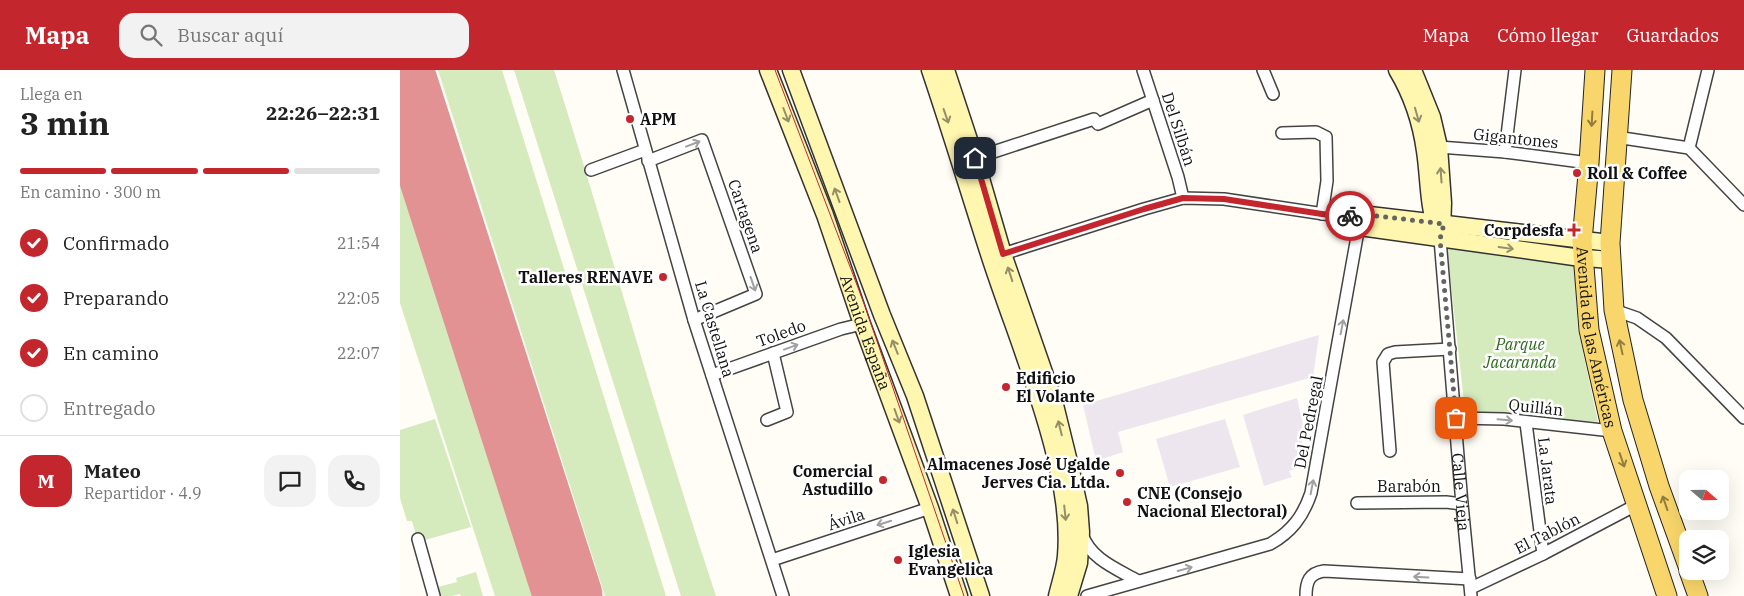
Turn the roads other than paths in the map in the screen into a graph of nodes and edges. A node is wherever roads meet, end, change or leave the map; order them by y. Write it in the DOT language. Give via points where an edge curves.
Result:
graph roads {
  1 [pos="623,70"];
  2 [pos="768,70"];
  3 [pos="791,70"];
  4 [pos="930,70"];
  5 [pos="946,70"];
  6 [pos="1143,70"];
  7 [pos="1263,70"];
  8 [pos="1398,70"];
  9 [pos="1413,70"];
  10 [pos="1515,70"];
  11 [pos="1595,70"];
  12 [pos="1622,70"];
  13 [pos="1708,70"];
  14 [pos="1273,94"];
  15 [pos="1153,100"];
  16 [pos="1282,134"];
  17 [pos="1616,137"];
  18 [pos="1439,148"];
  19 [pos="1689,148"];
  20 [pos="1505,152"];
  21 [pos="646,156"];
  22 [pos="975,158"];
  23 [pos="1589,163"];
  24 [pos="591,170"];
  25 [pos="1183,198"];
  26 [pos="1744,205"];
  27 [pos="1322,214"];
  28 [pos="1344,217"];
  29 [pos="1360,220"];
  30 [pos="1439,228"];
  31 [pos="1582,249"];
  32 [pos="1610,252"];
  33 [pos="1003,254"];
  34 [pos="1614,310"];
  35 [pos="694,320"];
  36 [pos="862,324"];
  37 [pos="1450,349"];
  38 [pos="773,353"];
  39 [pos="1034,361"];
  40 [pos="712,375"];
  41 [pos="1456,418"];
  42 [pos="1744,418"];
  43 [pos="767,420"];
  44 [pos="1526,423"];
  45 [pos="1612,431"];
  46 [pos="1390,451"];
  47 [pos="1357,503"];
  48 [pos="1462,504"];
  49 [pos="1638,504"];
  50 [pos="930,508"];
  51 [pos="1081,532"];
  52 [pos="418,539"];
  53 [pos="1679,541"];
  54 [pos="1543,554"];
  55 [pos="772,560"];
  56 [pos="1692,580"];
  57 [pos="1138,581"];
  58 [pos="1471,588"];
  59 [pos="1306,590"];
  60 [pos="434,596"];
  61 [pos="783,596"];
  62 [pos="959,596"];
  63 [pos="981,596"];
  64 [pos="1057,596"];
  65 [pos="1070,596"];
  66 [pos="1087,596"];
  67 [pos="1667,596"];
  68 [pos="1698,596"];
  1 -- 21 [label="street, La Castellana"];
  2 -- 36 [label="main road, Avenida España, one-way" via="825,215"];
  63 -- 3 [label="main road, Avenida España, one-way" via="914,396"];
  4 -- 39 [label="main road, one-way" via="990,258"];
  5 -- 22 [label="main road"];
  6 -- 15 [label="street, Del Silbán"];
  7 -- 14 [label="street"];
  8 -- 30 [label="main road, Calle Vieja, one-way" via="1413,100 1420,126"];
  9 -- 18 [label="main road, Calle Vieja" via="1432,117"];
  10 -- 20 [label="street"];
  11 -- 23 [label="main road, Avenida de las Américas, one-way"];
  12 -- 17 [label="main road, Avenida de las Américas"];
  13 -- 19 [label="street"];
  15 -- 22 [label="street" via="1098,124 1094,119"];
  15 -- 25 [label="street, Del Silbán"];
  16 -- 27 [label="street" via="1316,132 1326,137"];
  17 -- 19 [label="street"];
  17 -- 32 [label="main road, Avenida de las Américas"];
  18 -- 20 [label="street, Gigantones"];
  30 -- 18 [label="main road, Calle Vieja, one-way"];
  19 -- 26 [label="street"];
  20 -- 23 [label="street, Gigantones"];
  21 -- 24 [label="street"];
  21 -- 35 [label="street, La Castellana"];
  21 -- 35 [label="street, Cartagena, one-way" via="702,140 756,294"];
  22 -- 33 [label="main road"];
  23 -- 31 [label="main road, Avenida de las Américas"];
  25 -- 27 [label="street" via="1224,199"];
  25 -- 33 [label="street"];
  27 -- 28 [label="street"];
  28 -- 29 [label="main road"];
  29 -- 30 [label="main road"];
  57 -- 29 [label="street, Del Pedregal, one-way" via="1270,544 1291,530 1301,517 1311,493"];
  30 -- 31 [label="main road"];
  30 -- 37 [label="street, Calle Vieja"];
  31 -- 32 [label="main road"];
  31 -- 45 [label="main road, Avenida de las Américas" via="1589,330"];
  32 -- 34 [label="main road, Avenida de las Américas"];
  39 -- 33 [label="main road, one-way"];
  34 -- 42 [label="street" via="1637,318 1666,338"];
  53 -- 34 [label="main road, Avenida de las Américas, one-way" via="1633,400"];
  35 -- 40 [label="street, La Castellana"];
  38 -- 36 [label="street, Toledo, one-way"];
  36 -- 50 [label="main road, Avenida España, one-way"];
  37 -- 41 [label="street, Calle Vieja"];
  37 -- 46 [label="street" via="1395,352 1388,354 1383,362"];
  38 -- 40 [label="street, Toledo"];
  38 -- 43 [label="street" via="787,412"];
  51 -- 39 [label="main road, one-way" via="1054,401"];
  39 -- 64 [label="main road, one-way" via="1066,517 1066,557"];
  40 -- 55 [label="street, La Castellana"];
  41 -- 44 [label="street, Quillán, one-way"];
  41 -- 48 [label="street, Calle Vieja"];
  44 -- 45 [label="street, Quillán"];
  44 -- 54 [label="street, La Jarata"];
  45 -- 49 [label="main road, Avenida de las Américas, one-way"];
  47 -- 48 [label="street, Barabón"];
  48 -- 58 [label="street, Calle Vieja"];
  49 -- 54 [label="street, El Tablón"];
  49 -- 67 [label="main road, Avenida de las Américas"];
  50 -- 55 [label="street, Ávila, one-way"];
  50 -- 62 [label="main road, Avenida España"];
  51 -- 57 [label="street" via="1093,554"];
  51 -- 65 [label="main road" via="1079,563"];
  52 -- 60 [label="street"];
  54 -- 58 [label="street, El Tablón"];
  55 -- 61 [label="street, La Castellana"];
  56 -- 68 [label="main road"];
  57 -- 66 [label="street, Del Pedregal"];
  58 -- 59 [label="street, El Tablón, one-way" via="1324,572 1313,574"];
}
